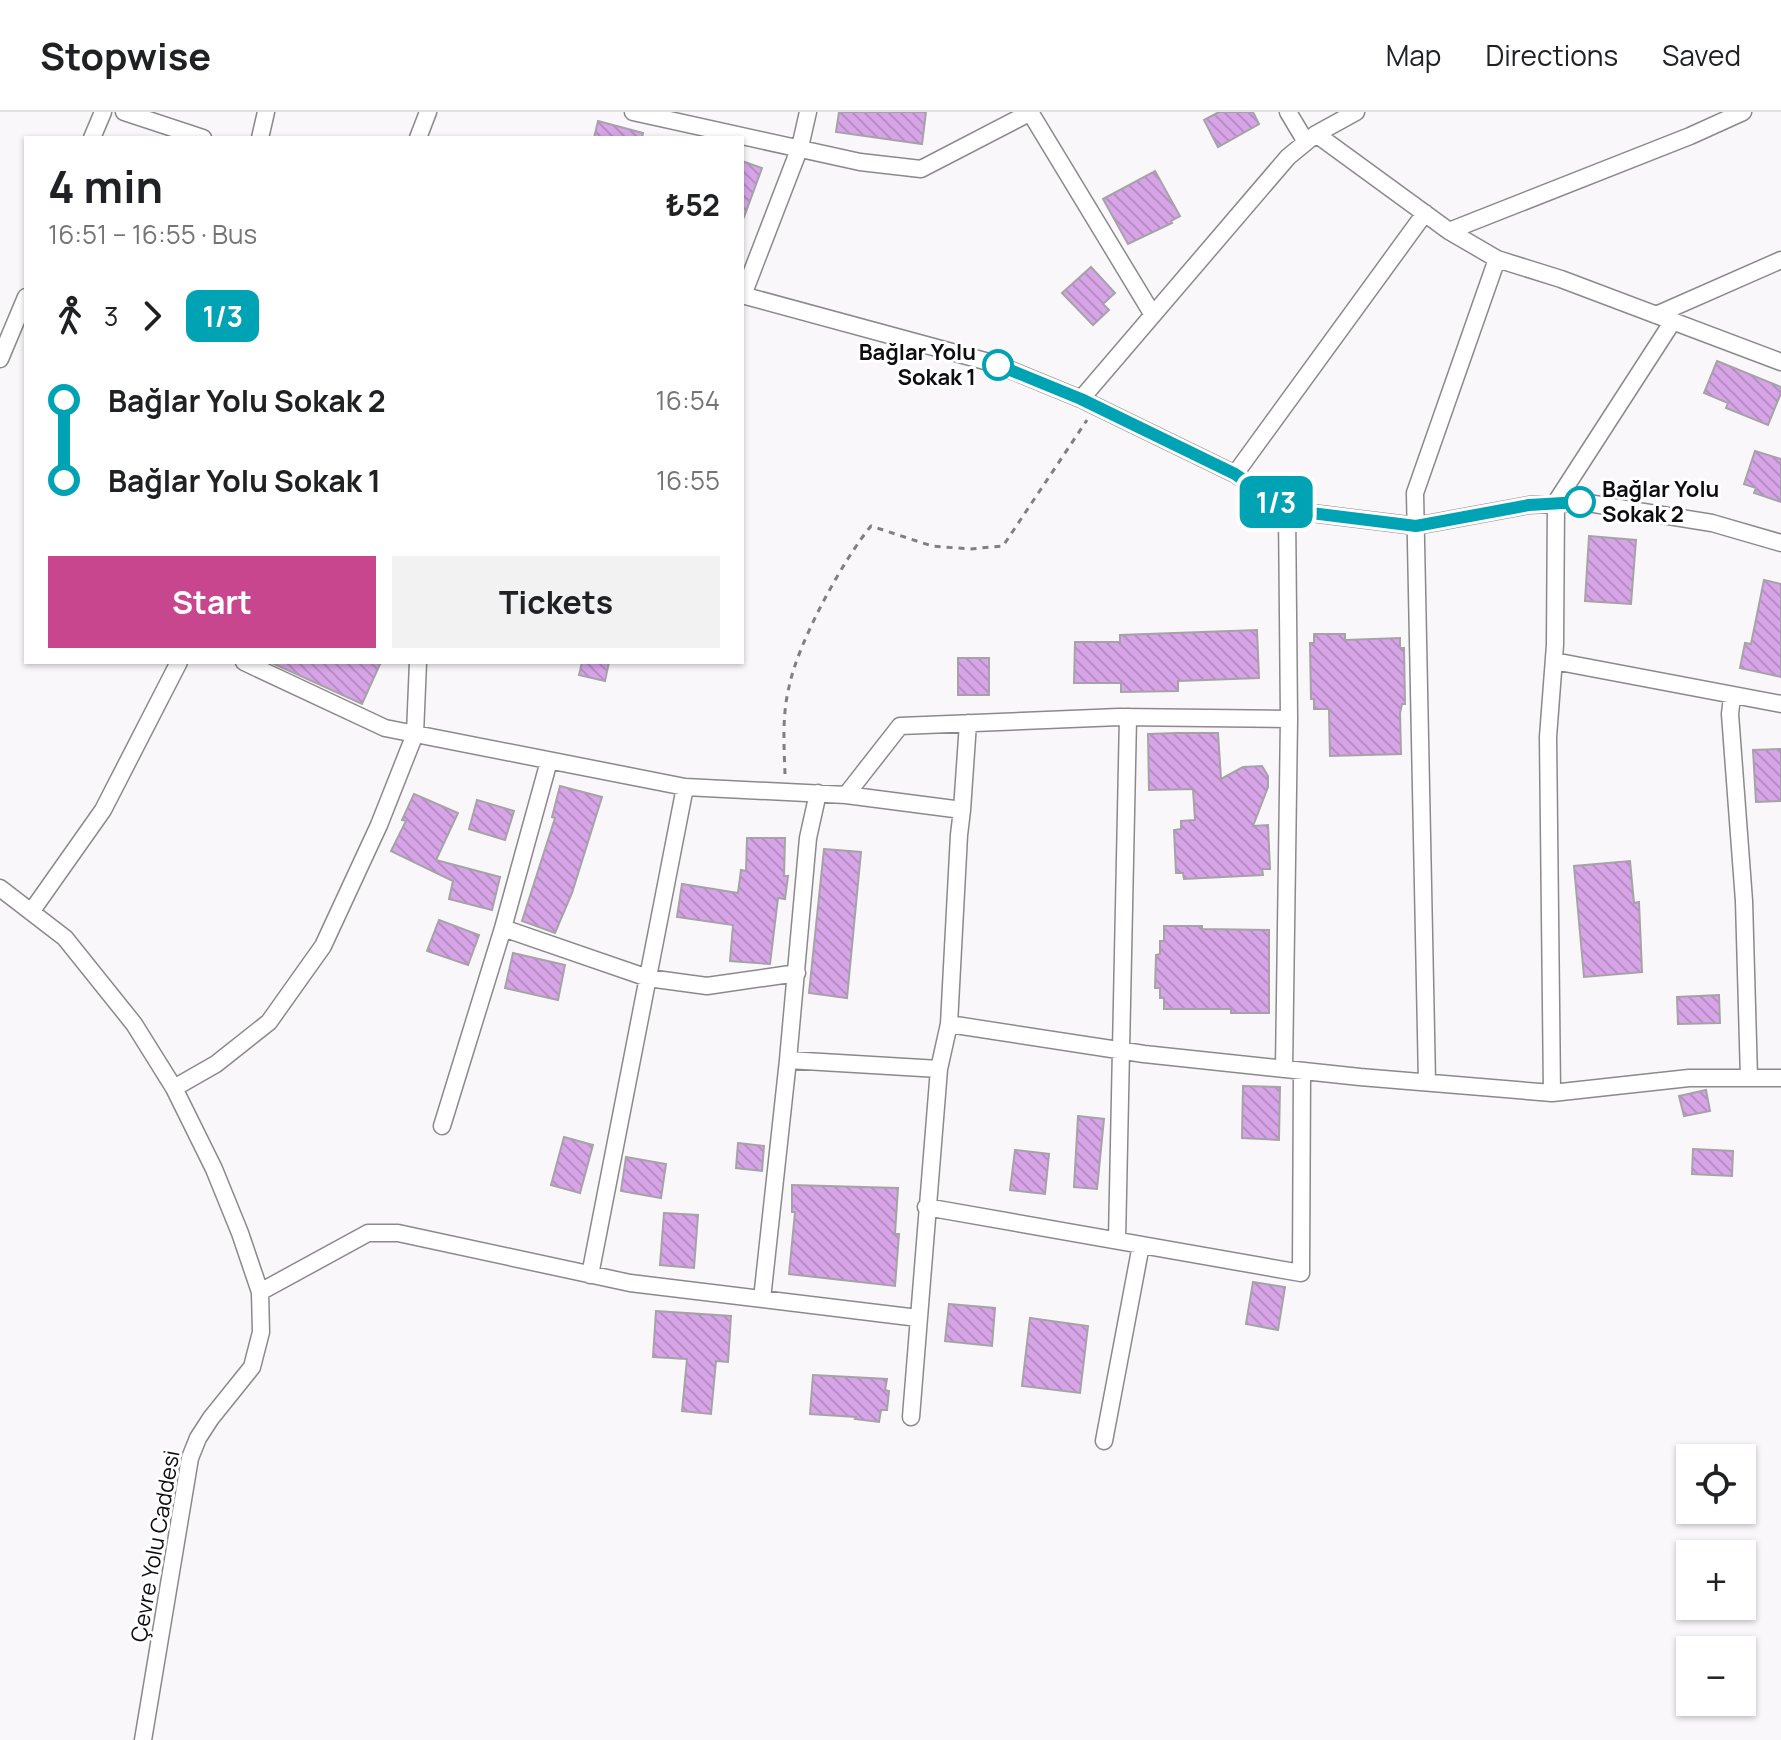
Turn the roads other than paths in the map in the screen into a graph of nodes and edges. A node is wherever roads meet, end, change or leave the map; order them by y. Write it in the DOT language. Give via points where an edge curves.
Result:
graph roads {
  1 [pos="103,112"];
  2 [pos="124,112"];
  3 [pos="266,112"];
  4 [pos="428,112"];
  5 [pos="633,112"];
  6 [pos="808,112"];
  7 [pos="1030,112"];
  8 [pos="1288,112"];
  9 [pos="1356,112"];
  10 [pos="1743,112"];
  11 [pos="93,136"];
  12 [pos="197,136"];
  13 [pos="260,136"];
  14 [pos="419,136"];
  15 [pos="1311,138"];
  16 [pos="800,147"];
  17 [pos="1425,213"];
  18 [pos="1449,231"];
  19 [pos="1497,259"];
  20 [pos="1781,260"];
  21 [pos="744,290"];
  22 [pos="744,296"];
  23 [pos="24,302"];
  24 [pos="1153,315"];
  25 [pos="1656,315"];
  26 [pos="1673,321"];
  27 [pos="0,359"];
  28 [pos="1781,362"];
  29 [pos="1088,403"];
  30 [pos="1235,474"];
  31 [pos="1556,502"];
  32 [pos="1287,510"];
  33 [pos="1416,526"];
  34 [pos="1781,543"];
  35 [pos="1554,661"];
  36 [pos="178,664"];
  37 [pos="248,664"];
  38 [pos="418,664"];
  39 [pos="1732,697"];
  40 [pos="1781,704"];
  41 [pos="1128,717"];
  42 [pos="1289,719"];
  43 [pos="968,723"];
  44 [pos="415,734"];
  45 [pos="549,761"];
  46 [pos="685,787"];
  47 [pos="818,793"];
  48 [pos="846,795"];
  49 [pos="962,810"];
  50 [pos="0,888"];
  51 [pos="31,912"];
  52 [pos="503,928"];
  53 [pos="797,973"];
  54 [pos="648,978"];
  55 [pos="949,1024"];
  56 [pos="1121,1050"];
  57 [pos="788,1060"];
  58 [pos="939,1069"];
  59 [pos="1284,1069"];
  60 [pos="1302,1071"];
  61 [pos="1749,1078"];
  62 [pos="1781,1078"];
  63 [pos="1427,1082"];
  64 [pos="174,1088"];
  65 [pos="1552,1093"];
  66 [pos="442,1126"];
  67 [pos="926,1207"];
  68 [pos="1117,1240"];
  69 [pos="1141,1245"];
  70 [pos="590,1275"];
  71 [pos="260,1292"];
  72 [pos="762,1299"];
  73 [pos="918,1318"];
  74 [pos="911,1417"];
  75 [pos="1104,1441"];
  76 [pos="143,1740"];
  1 -- 11 [label="street"];
  2 -- 12 [label="street"];
  3 -- 13 [label="street"];
  4 -- 14 [label="street"];
  5 -- 16 [label="street"];
  6 -- 16 [label="street"];
  7 -- 16 [label="street" via="921,169 860,162"];
  7 -- 24 [label="street"];
  8 -- 15 [label="street"];
  9 -- 15 [label="street"];
  10 -- 18 [label="street"];
  15 -- 17 [label="street"];
  15 -- 24 [label="street" via="1288,157"];
  16 -- 21 [label="street"];
  17 -- 18 [label="street"];
  17 -- 30 [label="street"];
  18 -- 19 [label="street"];
  19 -- 25 [label="street"];
  19 -- 33 [label="street" via="1415,493"];
  20 -- 25 [label="street"];
  22 -- 29 [label="street" via="996,364"];
  23 -- 27 [label="street"];
  24 -- 29 [label="street"];
  25 -- 26 [label="street"];
  26 -- 28 [label="street"];
  26 -- 31 [label="street"];
  29 -- 30 [label="street"];
  30 -- 32 [label="street"];
  31 -- 33 [label="street"];
  31 -- 34 [label="street" via="1712,523"];
  31 -- 35 [label="street"];
  32 -- 33 [label="street"];
  32 -- 42 [label="street"];
  33 -- 63 [label="street"];
  35 -- 39 [label="street"];
  35 -- 65 [label="street" via="1548,737"];
  36 -- 51 [label="street" via="103,810"];
  37 -- 44 [label="street" via="385,728"];
  38 -- 44 [label="street"];
  39 -- 40 [label="street"];
  39 -- 61 [label="street"];
  41 -- 42 [label="street"];
  41 -- 43 [label="street"];
  41 -- 56 [label="street"];
  42 -- 59 [label="street"];
  43 -- 48 [label="street" via="900,726"];
  43 -- 49 [label="street"];
  44 -- 45 [label="street"];
  44 -- 64 [label="street" via="323,946 269,1022 216,1064"];
  45 -- 46 [label="street"];
  45 -- 52 [label="street"];
  46 -- 47 [label="street"];
  46 -- 54 [label="street"];
  47 -- 48 [label="street"];
  47 -- 53 [label="street" via="808,838"];
  48 -- 49 [label="street"];
  49 -- 55 [label="street"];
  50 -- 51 [label="street, Çevre Yolu Caddesi"];
  51 -- 64 [label="street, Çevre Yolu Caddesi" via="65,938 134,1024"];
  52 -- 54 [label="street"];
  52 -- 66 [label="street"];
  53 -- 54 [label="street" via="707,986"];
  53 -- 57 [label="street"];
  54 -- 70 [label="street"];
  55 -- 56 [label="street"];
  55 -- 58 [label="street"];
  56 -- 59 [label="street"];
  56 -- 68 [label="street"];
  57 -- 58 [label="street"];
  57 -- 72 [label="street"];
  58 -- 67 [label="street"];
  59 -- 60 [label="street"];
  60 -- 63 [label="street"];
  60 -- 69 [label="street" via="1301,1273"];
  61 -- 62 [label="street"];
  61 -- 65 [label="street" via="1689,1078"];
  63 -- 65 [label="street"];
  64 -- 71 [label="street, Çevre Yolu Caddesi" via="214,1169"];
  67 -- 68 [label="street"];
  67 -- 73 [label="street"];
  68 -- 69 [label="street"];
  69 -- 75 [label="street"];
  70 -- 71 [label="street" via="398,1233 368,1233"];
  70 -- 72 [label="street"];
  71 -- 76 [label="street, Çevre Yolu Caddesi" via="261,1332 252,1367 205,1428 190,1458"];
  72 -- 73 [label="street"];
  73 -- 74 [label="street"];
}
